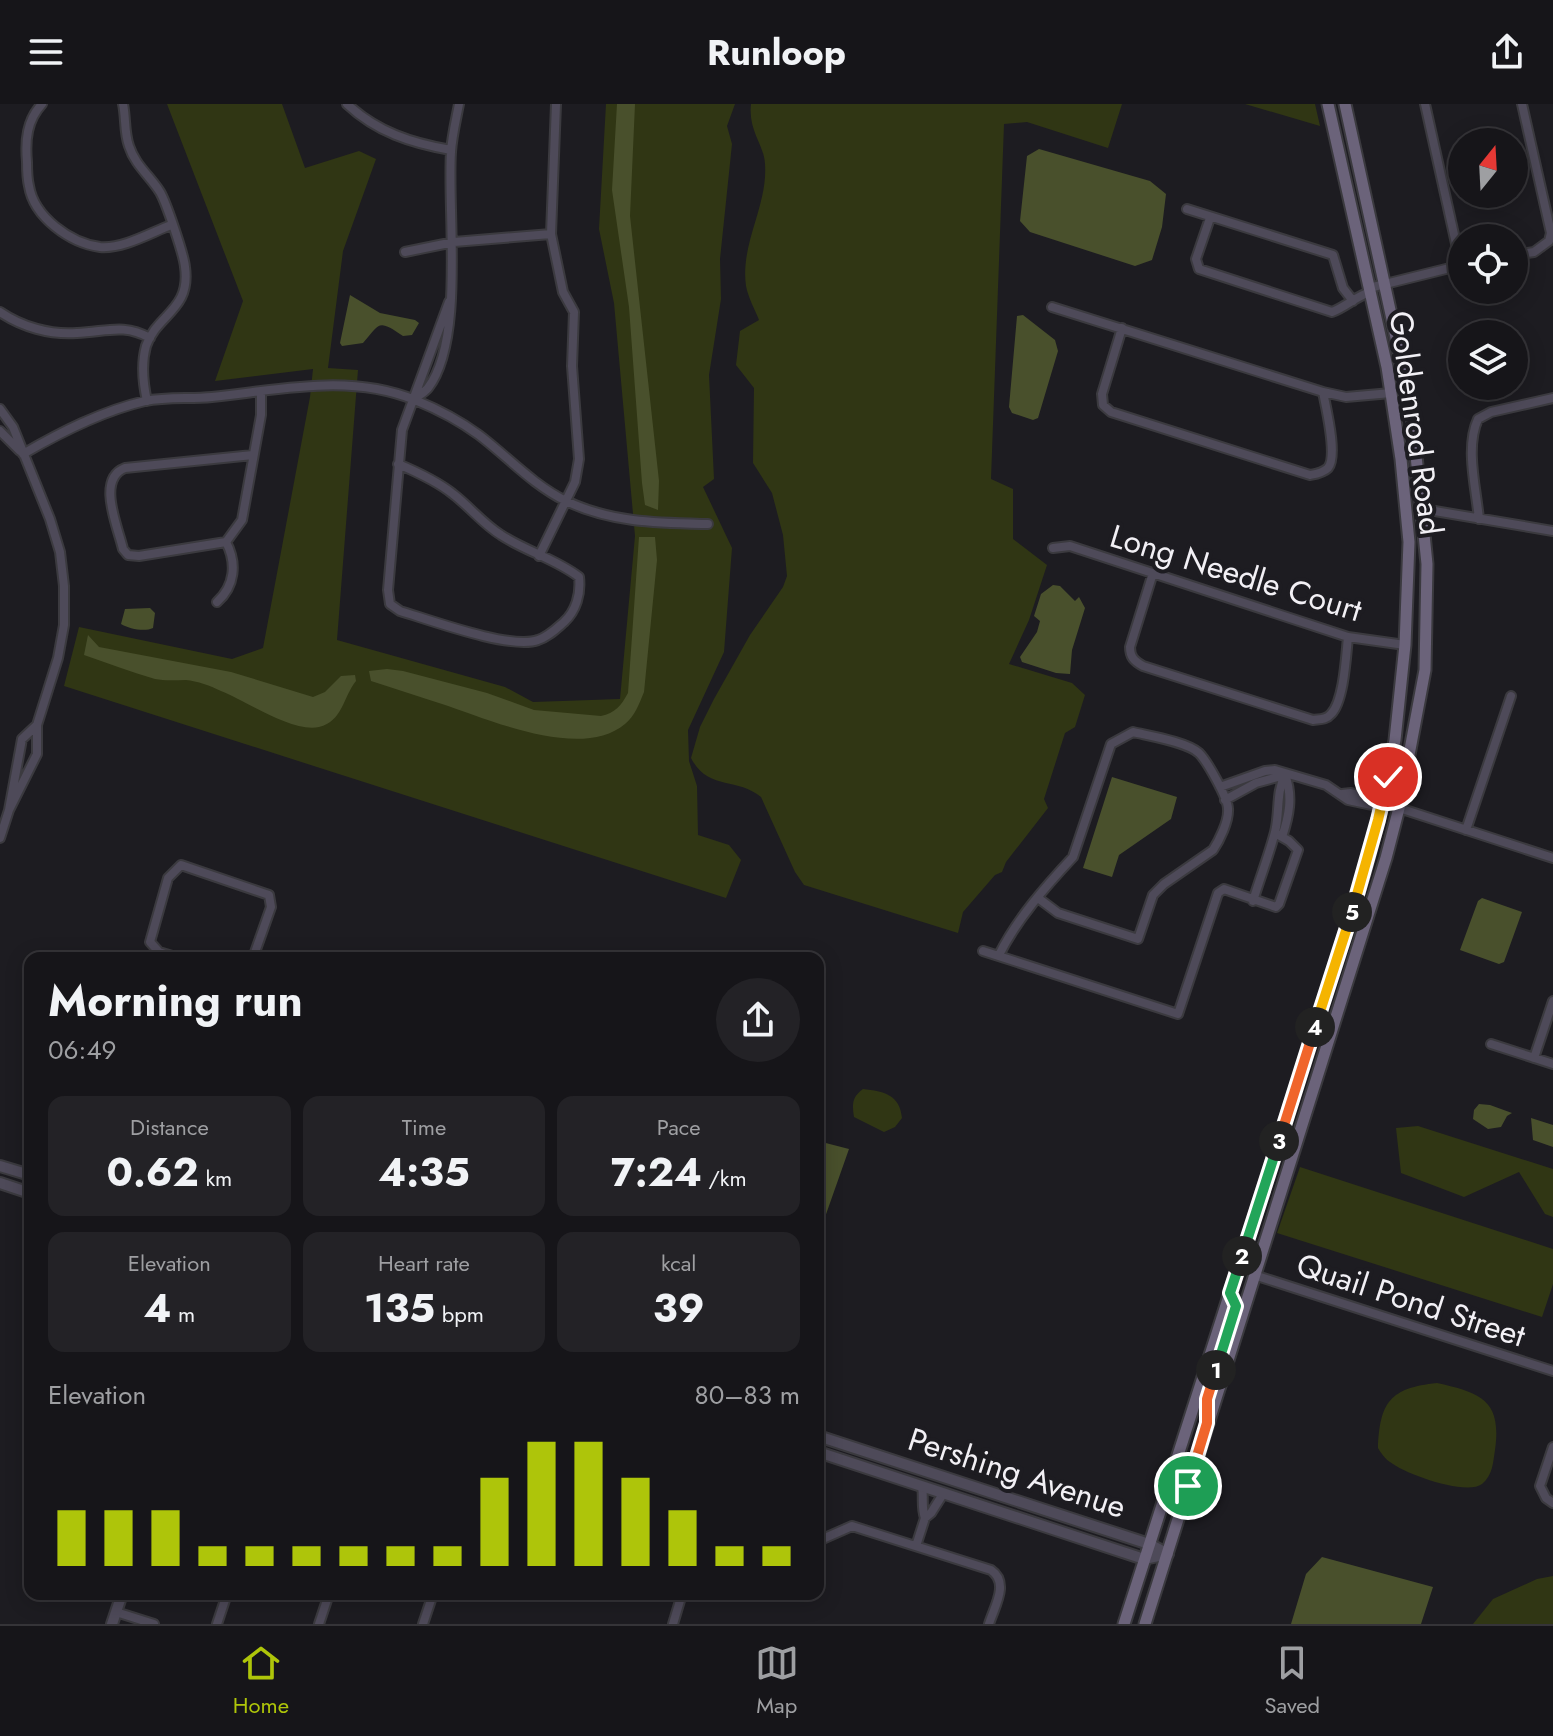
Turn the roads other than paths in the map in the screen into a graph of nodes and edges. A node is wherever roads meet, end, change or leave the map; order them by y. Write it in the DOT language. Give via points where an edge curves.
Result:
graph roads {
  1 [pos="42,104"];
  2 [pos="123,104"];
  3 [pos="347,104"];
  4 [pos="459,104"];
  5 [pos="556,104"];
  6 [pos="1328,104"];
  7 [pos="1345,104"];
  8 [pos="1425,104"];
  9 [pos="1522,104"];
  10 [pos="451,150"];
  11 [pos="1187,209"];
  12 [pos="1210,218"];
  13 [pos="1452,224"];
  14 [pos="171,225"];
  15 [pos="551,234"];
  16 [pos="454,242"];
  17 [pos="405,252"];
  18 [pos="1528,253"];
  19 [pos="1448,269"];
  20 [pos="1386,284"];
  21 [pos="1370,293"];
  22 [pos="1353,301"];
  23 [pos="1052,307"];
  24 [pos="0,312"];
  25 [pos="1122,328"];
  26 [pos="150,338"];
  27 [pos="261,391"];
  28 [pos="1323,392"];
  29 [pos="1391,393"];
  30 [pos="1553,398"];
  31 [pos="414,399"];
  32 [pos="147,401"];
  33 [pos="0,409"];
  34 [pos="0,431"];
  35 [pos="23,454"];
  36 [pos="253,455"];
  37 [pos="398,464"];
  38 [pos="566,500"];
  39 [pos="1423,509"];
  40 [pos="1479,519"];
  41 [pos="708,524"];
  42 [pos="1553,531"];
  43 [pos="226,542"];
  44 [pos="1053,548"];
  45 [pos="539,556"];
  46 [pos="1153,573"];
  47 [pos="217,602"];
  48 [pos="1348,637"];
  49 [pos="1405,645"];
  50 [pos="1511,696"];
  51 [pos="37,725"];
  52 [pos="1285,775"];
  53 [pos="1388,777"];
  54 [pos="1220,787"];
  55 [pos="1225,800"];
  56 [pos="1375,805"];
  57 [pos="1399,808"];
  58 [pos="9,810"];
  59 [pos="1466,830"];
  60 [pos="1278,835"];
  61 [pos="0,838"];
  62 [pos="1390,841"];
  63 [pos="1553,858"];
  64 [pos="1038,898"];
  65 [pos="1253,901"];
  66 [pos="1348,924"];
  67 [pos="983,951"];
  68 [pos="159,952"];
  69 [pos="255,952"];
  70 [pos="999,955"];
  71 [pos="1553,1001"];
  72 [pos="1491,1044"];
  73 [pos="1327,1046"];
  74 [pos="1306,1055"];
  75 [pos="1534,1058"];
  76 [pos="1553,1064"];
  77 [pos="1280,1138"];
  78 [pos="1291,1157"];
  79 [pos="0,1166"];
  80 [pos="24,1173"];
  81 [pos="0,1183"];
  82 [pos="24,1191"];
  83 [pos="1254,1275"];
  84 [pos="1230,1293"];
  85 [pos="1553,1371"];
  86 [pos="1207,1423"];
  87 [pos="824,1438"];
  88 [pos="1553,1447"];
  89 [pos="824,1454"];
  90 [pos="922,1486"];
  91 [pos="943,1494"];
  92 [pos="1553,1503"];
  93 [pos="925,1518"];
  94 [pos="824,1538"];
  95 [pos="1149,1544"];
  96 [pos="916,1546"];
  97 [pos="1168,1554"];
  98 [pos="1144,1559"];
  99 [pos="120,1600"];
  100 [pos="225,1600"];
  101 [pos="327,1600"];
  102 [pos="431,1600"];
  103 [pos="680,1600"];
  104 [pos="116,1612"];
  105 [pos="112,1624"];
  106 [pos="154,1624"];
  107 [pos="217,1624"];
  108 [pos="319,1624"];
  109 [pos="423,1624"];
  110 [pos="673,1624"];
  111 [pos="989,1624"];
  112 [pos="1124,1624"];
  113 [pos="1145,1624"];
  1 -- 14 [label="street" via="34,112 26,151 29,189 46,220 102,247"];
  2 -- 14 [label="street" via="129,147 162,195"];
  3 -- 10 [label="street" via="383,130"];
  4 -- 10 [label="street"];
  5 -- 15 [label="street"];
  6 -- 21 [label="main road, Goldenrod Road"];
  7 -- 20 [label="main road, Goldenrod Road"];
  8 -- 13 [label="street"];
  9 -- 18 [label="street" via="1551,233 1549,241"];
  10 -- 16 [label="street"];
  11 -- 12 [label="street"];
  12 -- 22 [label="street" via="1333,255"];
  12 -- 22 [label="street" via="1196,259 1199,269 1332,312"];
  14 -- 26 [label="street" via="185,268 184,292"];
  15 -- 16 [label="street"];
  15 -- 38 [label="street" via="575,327 572,366 579,459"];
  16 -- 17 [label="street"];
  16 -- 31 [label="street" via="447,337 428,388"];
  19 -- 20 [label="street"];
  20 -- 21 [label="street"];
  20 -- 39 [label="main road, Goldenrod Road" via="1411,406"];
  21 -- 22 [label="street"];
  21 -- 29 [label="main road, Goldenrod Road"];
  23 -- 25 [label="street"];
  24 -- 26 [label="street" via="26,326 55,332 120,328"];
  25 -- 28 [label="street"];
  25 -- 28 [label="street" via="1102,394 1103,405 1111,412 1310,475 1330,466 1333,454"];
  26 -- 32 [label="street" via="143,363"];
  27 -- 31 [label="street" via="330,383"];
  27 -- 32 [label="street"];
  27 -- 36 [label="street"];
  28 -- 29 [label="street" via="1346,397"];
  29 -- 49 [label="main road, Goldenrod Road" via="1409,542"];
  30 -- 40 [label="street" via="1478,419 1473,449"];
  31 -- 37 [label="street" via="402,430"];
  31 -- 38 [label="street" via="478,434"];
  32 -- 35 [label="street" via="61,431"];
  33 -- 35 [label="street"];
  34 -- 35 [label="street"];
  35 -- 51 [label="street" via="57,541 64,586 58,658"];
  36 -- 43 [label="street" via="242,520"];
  36 -- 43 [label="street" via="117,471 112,479 109,489 128,555"];
  37 -- 45 [label="street" via="453,493 494,531"];
  37 -- 45 [label="street" via="388,590 390,604 400,611 521,643 538,640 569,617 579,597 579,577"];
  38 -- 41 [label="street" via="603,516 642,523"];
  38 -- 45 [label="street"];
  39 -- 40 [label="street"];
  39 -- 57 [label="main road, Goldenrod Road" via="1425,670"];
  40 -- 42 [label="street"];
  43 -- 47 [label="street" via="232,575 229,591"];
  44 -- 46 [label="street, Long Needle Court" via="1070,546"];
  46 -- 48 [label="street, Long Needle Court"];
  46 -- 48 [label="street" via="1130,647 1135,661 1313,720 1334,713"];
  48 -- 49 [label="street, Long Needle Court"];
  49 -- 53 [label="main road, Goldenrod Road"];
  50 -- 59 [label="street"];
  51 -- 58 [label="street" via="37,754"];
  51 -- 58 [label="street" via="22,739"];
  52 -- 54 [label="street" via="1265,771"];
  52 -- 55 [label="street"];
  52 -- 56 [label="street" via="1313,780 1348,800"];
  52 -- 60 [label="street" via="1290,787"];
  53 -- 56 [label="main road, Goldenrod Road"];
  53 -- 57 [label="main road"];
  54 -- 55 [label="street"];
  54 -- 64 [label="street" via="1199,753 1189,747 1124,734 1111,744 1073,857"];
  55 -- 64 [label="street" via="1229,808 1218,843 1153,895 1138,939 1058,913"];
  56 -- 62 [label="main road" via="1387,822"];
  56 -- 66 [label="main road, Goldenrod Road"];
  57 -- 59 [label="street"];
  57 -- 62 [label="main road, Goldenrod Road"];
  58 -- 61 [label="street"];
  59 -- 63 [label="street"];
  60 -- 65 [label="street"];
  60 -- 65 [label="street" via="1298,850 1276,907"];
  62 -- 73 [label="main road, Goldenrod Road"];
  64 -- 70 [label="street"];
  65 -- 70 [label="street" via="1224,889 1218,893 1178,1014"];
  66 -- 73 [label="main road" via="1347,946 1319,1034"];
  66 -- 74 [label="main road, Goldenrod Road"];
  67 -- 70 [label="street"];
  68 -- 69 [label="street" via="150,942 168,878 181,865 269,895 271,907"];
  71 -- 75 [label="street"];
  72 -- 75 [label="street"];
  73 -- 78 [label="main road, Goldenrod Road"];
  74 -- 77 [label="main road, Goldenrod Road"];
  74 -- 78 [label="main road" via="1313,1065 1288,1140"];
  75 -- 76 [label="street"];
  77 -- 83 [label="main road" via="1280,1154 1247,1256"];
  77 -- 84 [label="main road, Goldenrod Road"];
  78 -- 83 [label="main road, Goldenrod Road"];
  79 -- 80 [label="street"];
  81 -- 82 [label="street"];
  83 -- 85 [label="street, Quail Pond Street"];
  83 -- 86 [label="main road, Goldenrod Road"];
  84 -- 86 [label="main road" via="1236,1306 1207,1399"];
  84 -- 95 [label="main road, Goldenrod Road"];
  86 -- 97 [label="main road, Goldenrod Road"];
  87 -- 95 [label="street, Pershing Avenue"];
  88 -- 92 [label="street" via="1540,1486"];
  89 -- 90 [label="street, Pershing Avenue"];
  90 -- 91 [label="street, Pershing Avenue"];
  90 -- 93 [label="street"];
  91 -- 93 [label="street"];
  91 -- 98 [label="street, Pershing Avenue"];
  93 -- 96 [label="street"];
  94 -- 96 [label="street" via="852,1526"];
  95 -- 97 [label="street, Pershing Avenue"];
  95 -- 98 [label="main road, Goldenrod Road"];
  96 -- 111 [label="street" via="999,1577"];
  97 -- 98 [label="street, Pershing Avenue"];
  97 -- 113 [label="main road, Goldenrod Road"];
  98 -- 112 [label="main road, Goldenrod Road"];
  99 -- 104 [label="street"];
  100 -- 107 [label="street"];
  101 -- 108 [label="street"];
  102 -- 109 [label="street"];
  103 -- 110 [label="street"];
  104 -- 105 [label="street"];
  104 -- 106 [label="street"];
}
